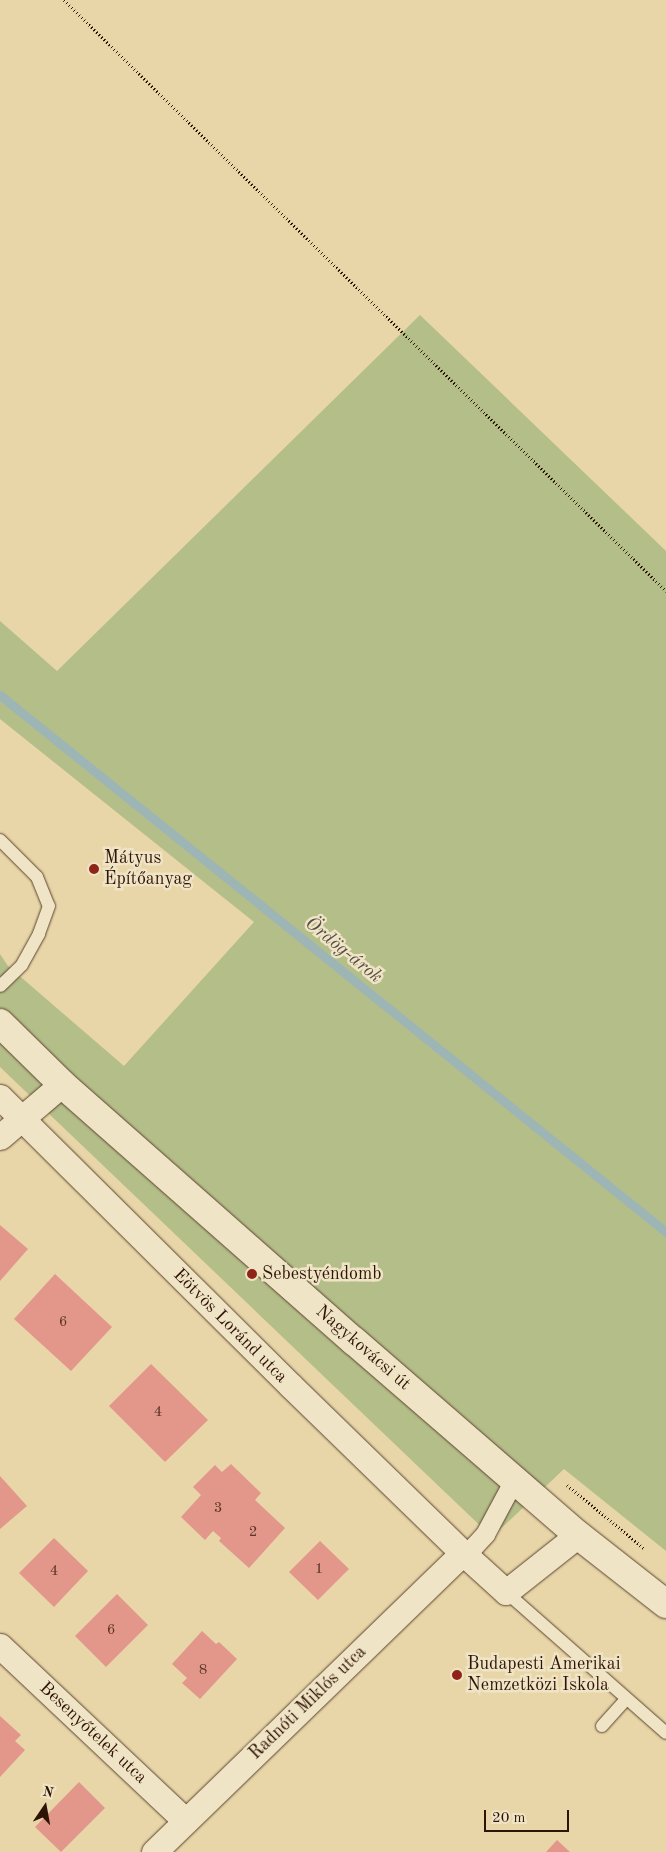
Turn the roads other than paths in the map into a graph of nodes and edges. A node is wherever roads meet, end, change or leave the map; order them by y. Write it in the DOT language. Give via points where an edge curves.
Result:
graph roads {
  1 [pos="0,840"];
  2 [pos="0,986"];
  3 [pos="0,1023"];
  4 [pos="62,1084"];
  5 [pos="0,1097"];
  6 [pos="20,1118"];
  7 [pos="0,1137"];
  8 [pos="514,1480"];
  9 [pos="578,1535"];
  10 [pos="463,1553"];
  11 [pos="506,1592"];
  12 [pos="666,1604"];
  13 [pos="0,1646"];
  14 [pos="626,1699"];
  15 [pos="602,1726"];
  16 [pos="666,1733"];
  17 [pos="186,1821"];
  18 [pos="154,1852"];
  1 -- 2 [label="lane" via="37,877 49,906 39,934 22,965"];
  3 -- 4 [label="street, Nagykovácsi út"];
  4 -- 6 [label="street"];
  4 -- 8 [label="street, Nagykovácsi út"];
  5 -- 6 [label="street, Eötvös Loránd utca"];
  6 -- 7 [label="street"];
  6 -- 10 [label="street, Eötvös Loránd utca"];
  8 -- 9 [label="street, Nagykovácsi út"];
  8 -- 10 [label="street" via="485,1534"];
  9 -- 11 [label="street"];
  9 -- 12 [label="street, Nagykovácsi út"];
  10 -- 11 [label="street, Eötvös Loránd utca"];
  10 -- 17 [label="street, Radnóti Miklós utca"];
  11 -- 14 [label="lane"];
  13 -- 17 [label="street, Besenyőtelek utca"];
  14 -- 15 [label="lane"];
  14 -- 16 [label="lane"];
  17 -- 18 [label="street, Radnóti Miklós utca"];
}
